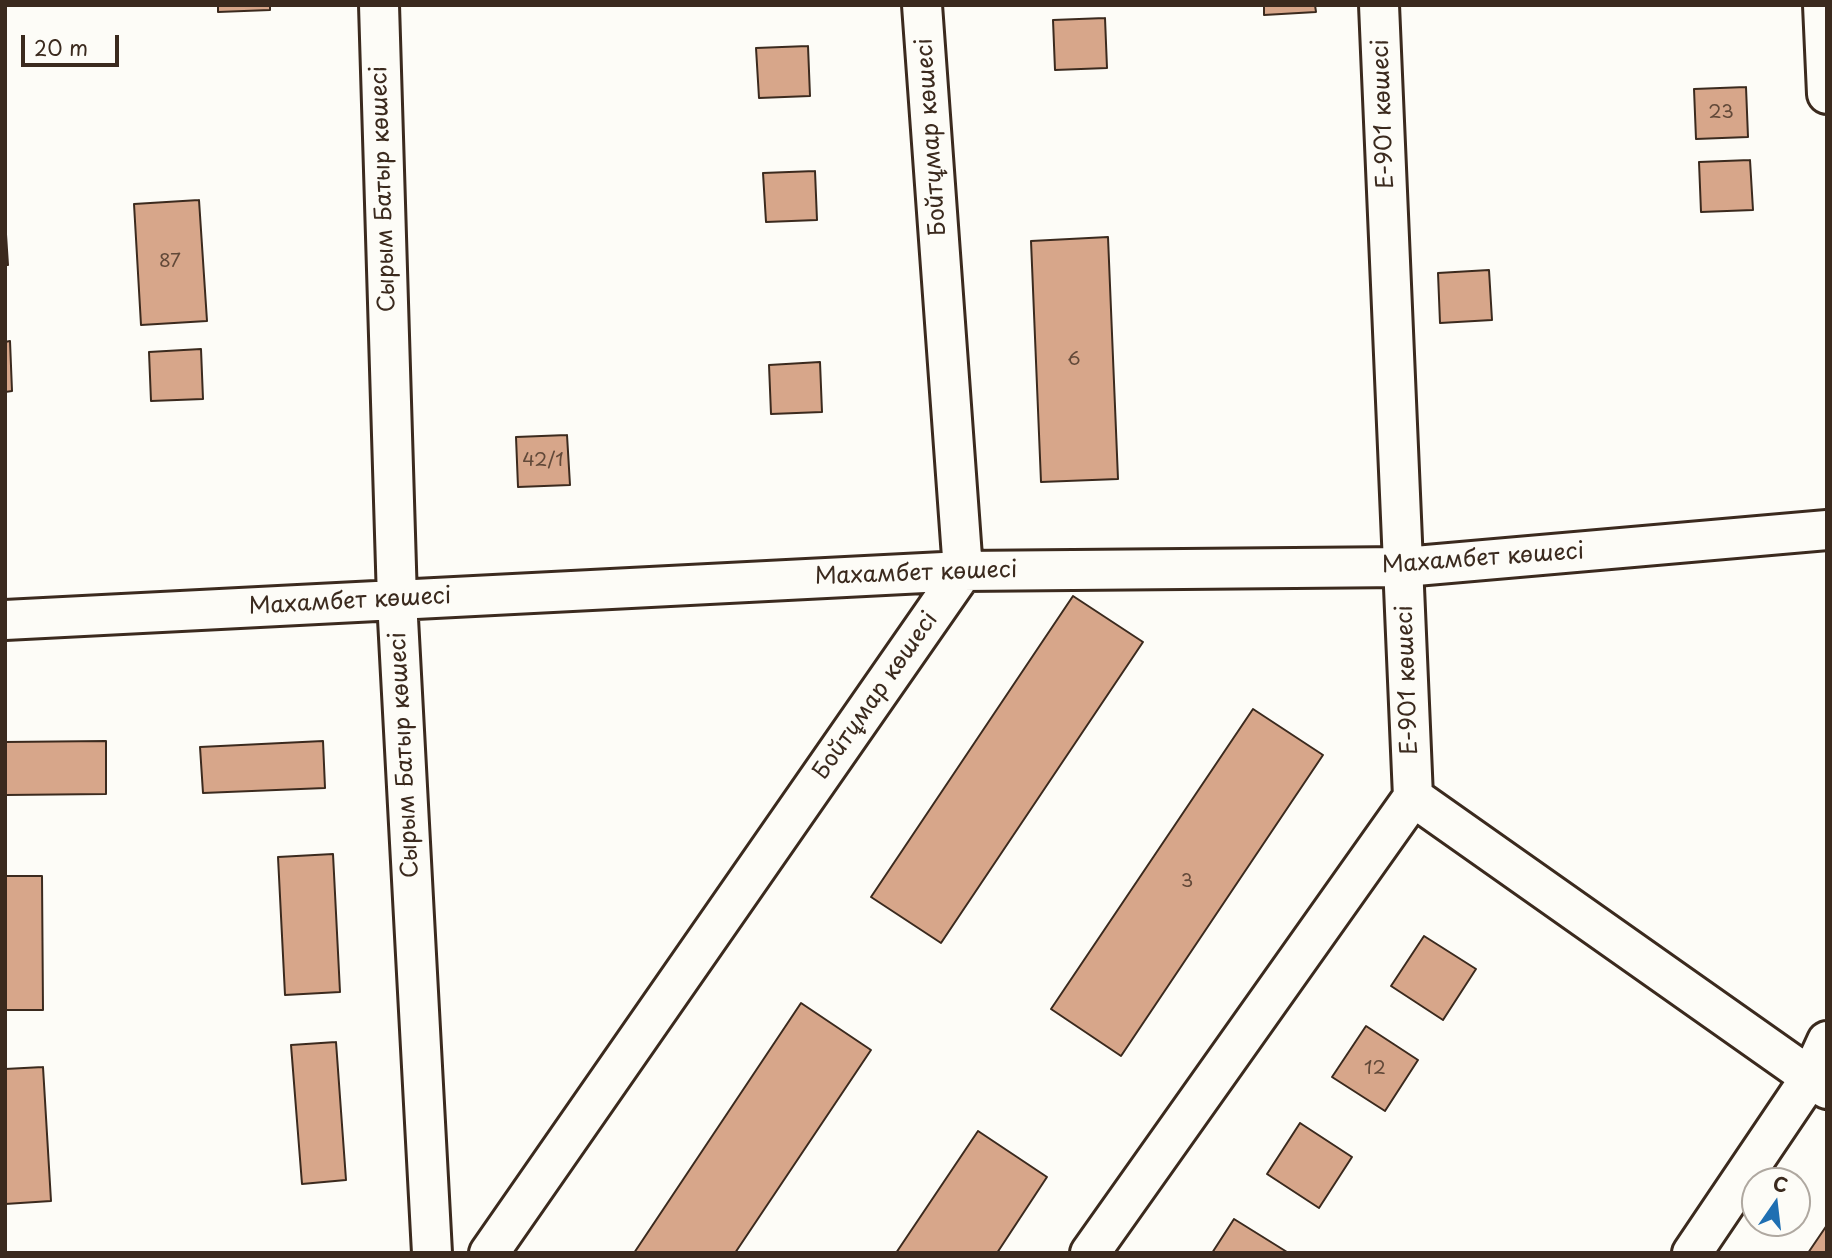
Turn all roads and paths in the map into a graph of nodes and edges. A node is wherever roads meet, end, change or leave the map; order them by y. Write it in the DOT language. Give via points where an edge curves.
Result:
graph roads {
  1 [pos="379,5"];
  2 [pos="922,5"];
  3 [pos="1379,5"];
  4 [pos="1823,5"];
  5 [pos="1827,94"];
  6 [pos="1827,530"];
  7 [pos="1404,567"];
  8 [pos="963,571"];
  9 [pos="397,600"];
  10 [pos="5,620"];
  11 [pos="1413,797"];
  12 [pos="1827,1041"];
  13 [pos="1819,1084"];
  14 [pos="432,1253"];
  15 [pos="489,1253"];
  16 [pos="1090,1253"];
  17 [pos="1692,1253"];
  1 -- 9 [label="street, Сырым Батыр көшесі"];
  2 -- 8 [label="street, Бойтұмар көшесі"];
  3 -- 7 [label="street, Е-901 көшесі"];
  4 -- 5 [label="street"];
  6 -- 7 [label="street, Махамбет көшесі"];
  7 -- 8 [label="street, Махамбет көшесі"];
  7 -- 11 [label="street, Е-901 көшесі"];
  8 -- 9 [label="street, Махамбет көшесі"];
  8 -- 15 [label="street, Бойтұмар көшесі"];
  9 -- 10 [label="street, Махамбет көшесі"];
  9 -- 14 [label="street, Сырым Батыр көшесі"];
  11 -- 13 [label="street"];
  11 -- 16 [label="street"];
  12 -- 13 [label="street"];
  13 -- 17 [label="street"];
}
